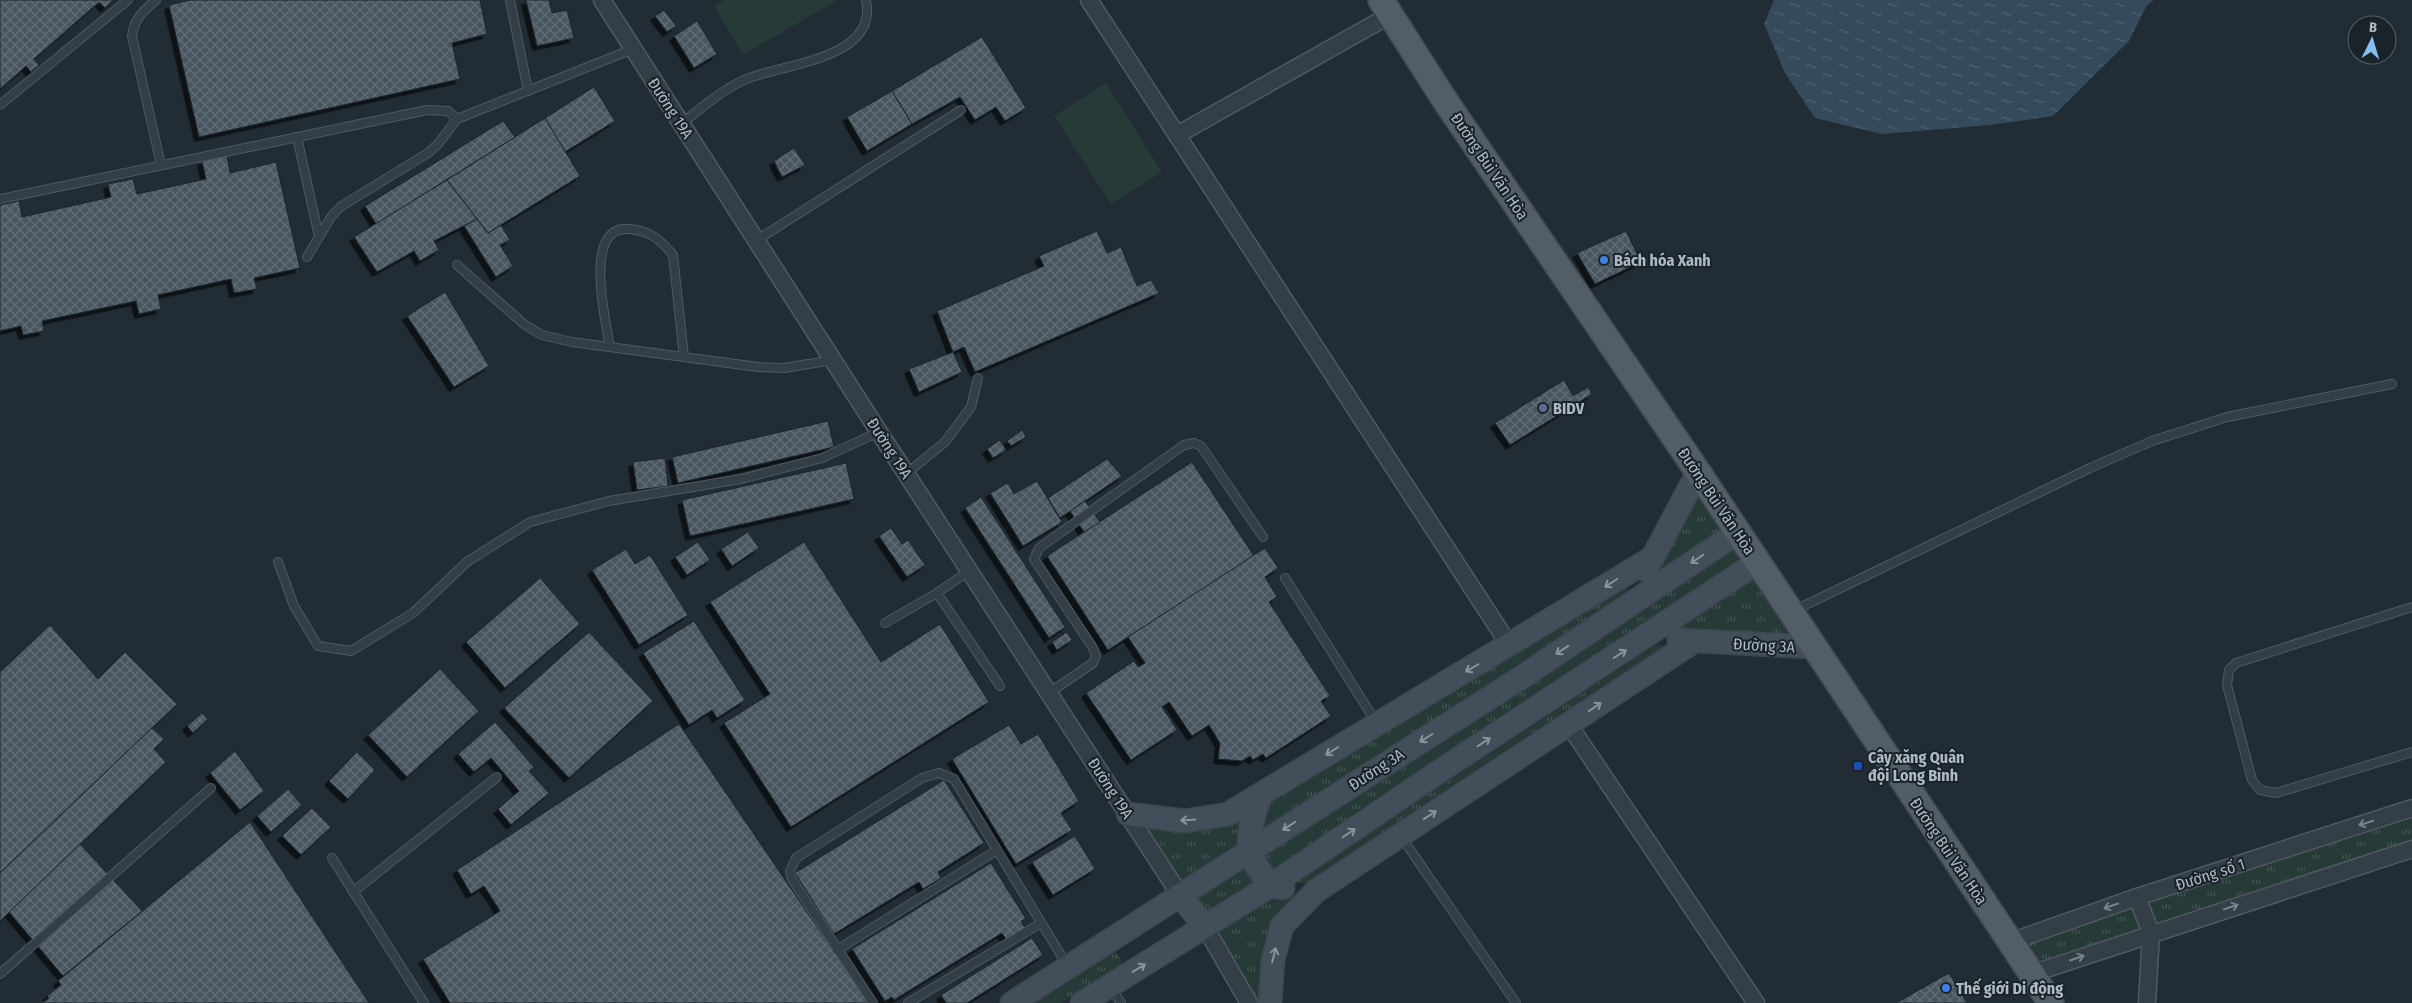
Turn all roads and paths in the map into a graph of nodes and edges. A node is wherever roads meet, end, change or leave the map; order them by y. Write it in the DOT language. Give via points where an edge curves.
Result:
graph roads {
  1 [pos="128,0"];
  2 [pos="156,0"];
  3 [pos="510,0"];
  4 [pos="602,0"];
  5 [pos="866,0"];
  6 [pos="1089,0"];
  7 [pos="1386,7"];
  8 [pos="633,49"];
  9 [pos="528,91"];
  10 [pos="0,105"];
  11 [pos="961,110"];
  12 [pos="457,120"];
  13 [pos="681,124"];
  14 [pos="1177,135"];
  15 [pos="297,137"];
  16 [pos="161,166"];
  17 [pos="0,199"];
  18 [pos="319,237"];
  19 [pos="757,240"];
  20 [pos="307,257"];
  21 [pos="457,265"];
  22 [pos="610,347"];
  23 [pos="684,357"];
  24 [pos="833,360"];
  25 [pos="978,378"];
  26 [pos="2392,384"];
  27 [pos="879,432"];
  28 [pos="1698,472"];
  29 [pos="906,474"];
  30 [pos="1738,532"];
  31 [pos="1263,537"];
  32 [pos="1652,558"];
  33 [pos="278,562"];
  34 [pos="1758,562"];
  35 [pos="969,571"];
  36 [pos="1285,578"];
  37 [pos="937,592"];
  38 [pos="2412,606"];
  39 [pos="1625,608"];
  40 [pos="1791,612"];
  41 [pos="885,623"];
  42 [pos="1646,638"];
  43 [pos="1693,642"];
  44 [pos="1510,646"];
  45 [pos="1814,647"];
  46 [pos="1000,686"];
  47 [pos="1049,693"];
  48 [pos="1377,723"];
  49 [pos="1569,725"];
  50 [pos="2412,752"];
  51 [pos="496,777"];
  52 [pos="211,788"];
  53 [pos="1260,796"];
  54 [pos="2412,808"];
  55 [pos="1128,814"];
  56 [pos="1400,835"];
  57 [pos="2412,849"];
  58 [pos="997,850"];
  59 [pos="1248,853"];
  60 [pos="332,858"];
  61 [pos="1270,886"];
  62 [pos="1316,891"];
  63 [pos="354,892"];
  64 [pos="1180,895"];
  65 [pos="2137,897"];
  66 [pos="1041,923"];
  67 [pos="1205,927"];
  68 [pos="2151,933"];
  69 [pos="2010,942"];
  70 [pos="837,950"];
  71 [pos="1068,967"];
  72 [pos="0,974"];
  73 [pos="2031,974"];
  74 [pos="1116,994"];
  75 [pos="424,1003"];
  76 [pos="873,1003"];
  77 [pos="908,1003"];
  78 [pos="1012,1003"];
  79 [pos="1082,1003"];
  80 [pos="1249,1003"];
  81 [pos="1270,1003"];
  82 [pos="1516,1003"];
  83 [pos="1756,1003"];
  84 [pos="2051,1003"];
  85 [pos="2148,1003"];
  1 -- 10 [label="lane"];
  2 -- 16 [label="lane" via="136,19 132,36"];
  3 -- 9 [label="lane"];
  4 -- 8 [label="street, Đường 19A"];
  5 -- 13 [label="lane" via="862,26 855,38 844,46 802,65 745,79"];
  6 -- 14 [label="street"];
  7 -- 14 [label="street"];
  7 -- 28 [label="main road, Đường Bùi Văn Hòa" via="1444,99"];
  8 -- 9 [label="lane"];
  8 -- 13 [label="street, Đường 19A"];
  9 -- 12 [label="lane"];
  11 -- 19 [label="lane"];
  12 -- 15 [label="lane" via="448,111 427,110"];
  12 -- 18 [label="lane" via="428,153 340,207"];
  13 -- 19 [label="street, Đường 19A"];
  14 -- 44 [label="street"];
  15 -- 16 [label="lane"];
  15 -- 18 [label="lane"];
  16 -- 17 [label="lane"];
  18 -- 20 [label="lane"];
  19 -- 24 [label="street, Đường 19A"];
  21 -- 22 [label="lane" via="525,325 542,335"];
  22 -- 23 [label="lane"];
  22 -- 23 [label="lane" via="600,274 601,252 609,236 622,229 646,231 673,255"];
  23 -- 24 [label="lane" via="784,368"];
  24 -- 27 [label="street, Đường 19A"];
  25 -- 29 [label="lane" via="971,407 961,421 945,442"];
  26 -- 40 [label="lane" via="2226,417 2152,441"];
  27 -- 29 [label="street, Đường 19A"];
  27 -- 33 [label="lane" via="822,458 741,479 609,500 530,522 467,562 413,613 351,651 318,646 294,606"];
  28 -- 30 [label="main road, Đường Bùi Văn Hòa"];
  28 -- 32 [label="street"];
  29 -- 35 [label="street, Đường 19A"];
  30 -- 34 [label="main road, Đường Bùi Văn Hòa"];
  30 -- 39 [label="street, Đường 3A, one-way"];
  31 -- 47 [label="lane" via="1201,446 1194,444 1184,445 1039,548 1034,559 1094,648 1096,656 1092,663"];
  32 -- 39 [label="street"];
  32 -- 44 [label="street, one-way"];
  34 -- 40 [label="main road, Đường Bùi Văn Hòa"];
  34 -- 42 [label="street"];
  35 -- 37 [label="lane"];
  35 -- 47 [label="street, Đường 19A"];
  36 -- 48 [label="lane"];
  37 -- 41 [label="lane"];
  37 -- 46 [label="lane"];
  38 -- 50 [label="lane" via="2236,663 2229,670 2227,685 2252,780 2260,790 2276,794"];
  39 -- 59 [label="street, Đường 3A, one-way"];
  40 -- 45 [label="main road, Đường Bùi Văn Hòa"];
  42 -- 43 [label="street, Đường 3A"];
  61 -- 42 [label="street, one-way"];
  43 -- 45 [label="street, Đường 3A"];
  49 -- 43 [label="street, one-way"];
  44 -- 48 [label="street, one-way"];
  45 -- 69 [label="main road, Đường Bùi Văn Hòa"];
  47 -- 55 [label="street, Đường 19A"];
  48 -- 53 [label="street, one-way"];
  56 -- 49 [label="street, one-way"];
  49 -- 83 [label="street"];
  51 -- 63 [label="lane"];
  52 -- 72 [label="lane"];
  53 -- 55 [label="street, one-way" via="1228,814 1185,821"];
  53 -- 59 [label="street" via="1251,825"];
  54 -- 65 [label="street, Đường số 1, one-way"];
  55 -- 64 [label="street, Đường 19A"];
  56 -- 62 [label="street"];
  56 -- 82 [label="lane"];
  68 -- 57 [label="street, one-way"];
  58 -- 66 [label="lane"];
  58 -- 70 [label="lane"];
  58 -- 70 [label="lane" via="954,779 939,773 922,778 792,863 792,879"];
  59 -- 61 [label="street"];
  59 -- 64 [label="street, Đường 3A"];
  60 -- 63 [label="lane"];
  61 -- 62 [label="street"];
  61 -- 67 [label="street"];
  81 -- 62 [label="street, one-way" via="1273,960 1282,926"];
  63 -- 75 [label="lane"];
  64 -- 67 [label="street"];
  64 -- 71 [label="street, Đường 3A"];
  65 -- 68 [label="street"];
  65 -- 69 [label="street, Đường số 1, one-way"];
  66 -- 71 [label="lane"];
  66 -- 77 [label="lane"];
  74 -- 67 [label="street, one-way"];
  67 -- 80 [label="street"];
  73 -- 68 [label="street, one-way"];
  68 -- 85 [label="street"];
  69 -- 73 [label="main road, Đường Bùi Văn Hòa"];
  70 -- 76 [label="lane"];
  71 -- 78 [label="street, Đường 3A"];
  73 -- 84 [label="main road, Đường Bùi Văn Hòa"];
  74 -- 79 [label="street"];
}
